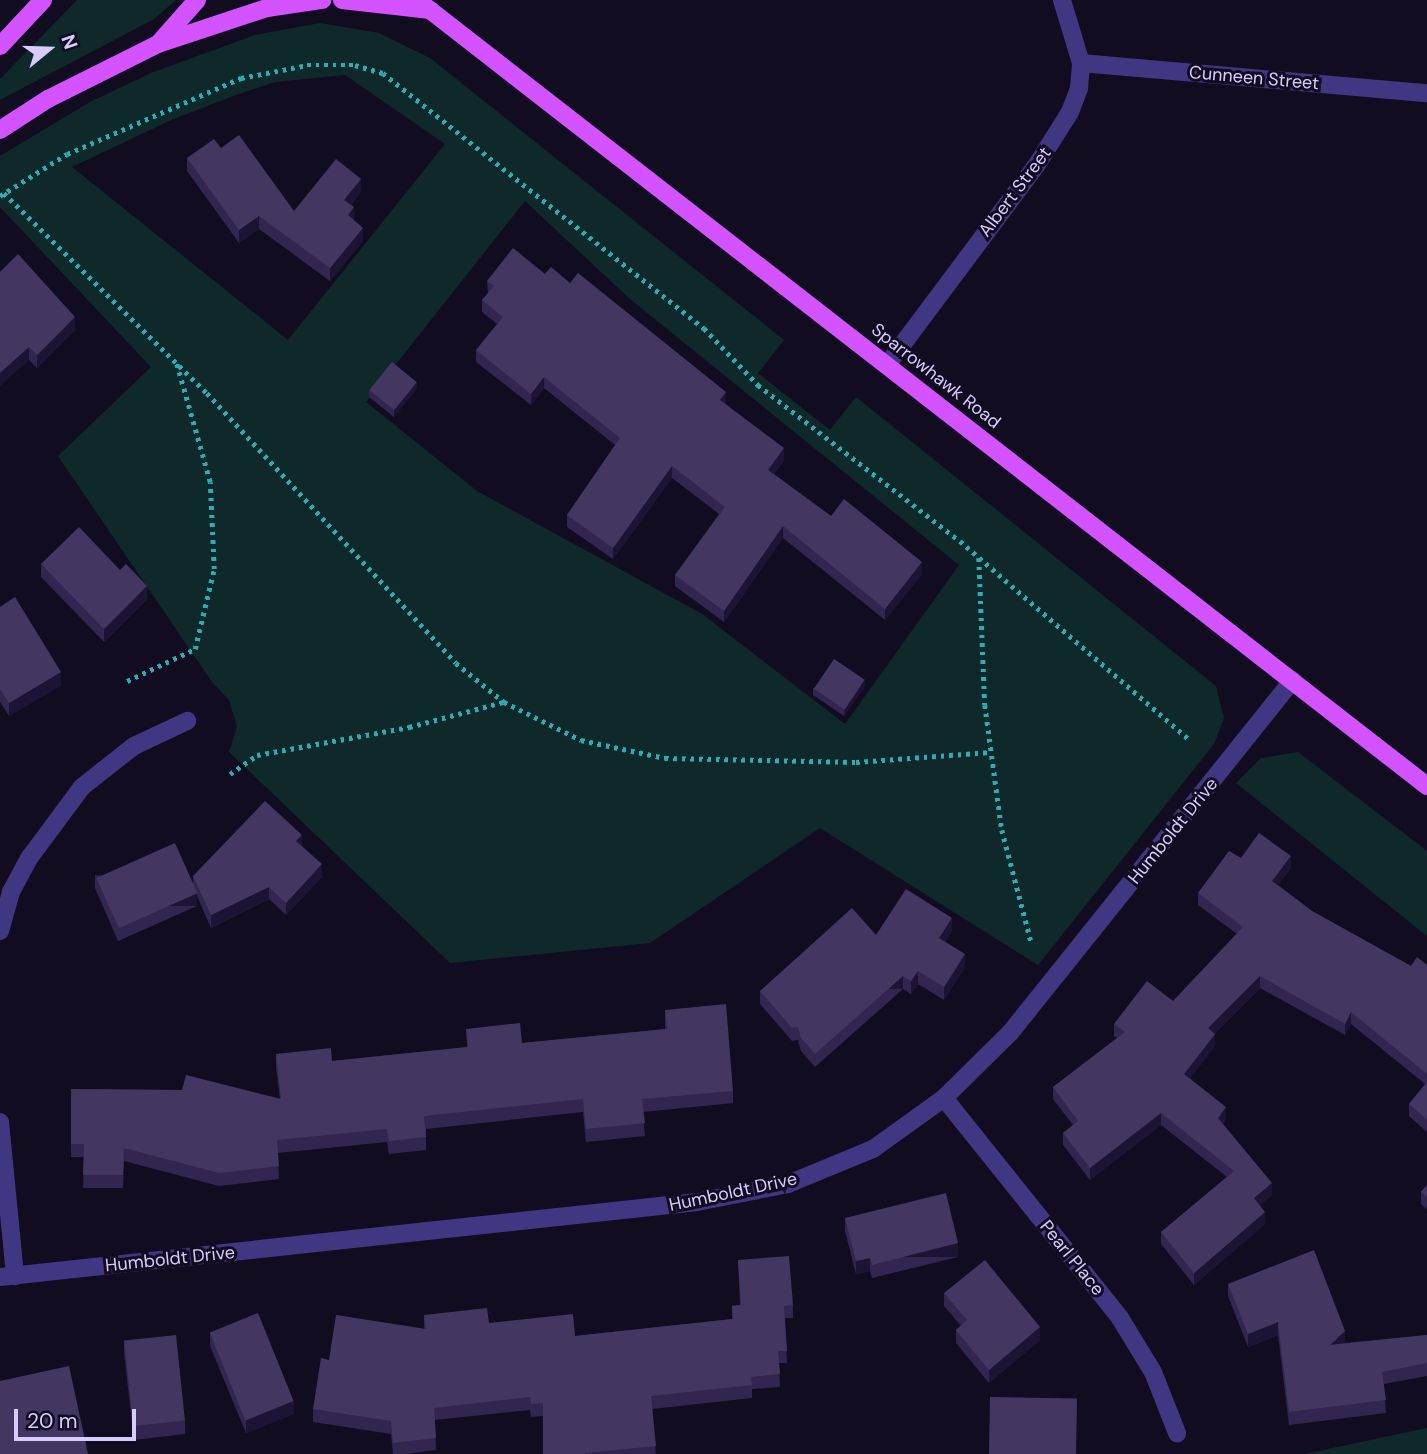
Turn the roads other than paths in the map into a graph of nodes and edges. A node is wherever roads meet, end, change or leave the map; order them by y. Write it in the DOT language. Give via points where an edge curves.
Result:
graph roads {
  1 [pos="43,0"];
  2 [pos="197,0"];
  3 [pos="322,0"];
  4 [pos="342,0"];
  5 [pos="1062,0"];
  6 [pos="423,5"];
  7 [pos="158,44"];
  8 [pos="0,46"];
  9 [pos="1081,62"];
  10 [pos="1427,93"];
  11 [pos="0,130"];
  12 [pos="887,365"];
  13 [pos="1293,680"];
  14 [pos="187,721"];
  15 [pos="1427,786"];
  16 [pos="0,931"];
  17 [pos="944,1098"];
  18 [pos="0,1122"];
  19 [pos="7,1276"];
  20 [pos="1177,1433"];
  1 -- 8 [label="main road"];
  2 -- 7 [label="main road"];
  3 -- 7 [label="main road" via="267,8"];
  4 -- 6 [label="main road"];
  5 -- 9 [label="street, Albert Street"];
  6 -- 12 [label="main road, Sparrowhawk Road"];
  7 -- 11 [label="main road" via="48,99"];
  9 -- 10 [label="street, Cunneen Street"];
  9 -- 12 [label="street, Albert Street" via="1079,88 1054,140"];
  12 -- 13 [label="main road, Sparrowhawk Road"];
  13 -- 15 [label="main road, Sparrowhawk Road"];
  13 -- 17 [label="street, Humboldt Drive" via="1010,1033"];
  14 -- 16 [label="street" via="134,746 82,788 30,857 11,892"];
  17 -- 19 [label="street, Humboldt Drive" via="873,1149 788,1184 741,1195 648,1209"];
  17 -- 20 [label="street, Pearl Place" via="1120,1318 1153,1372"];
  18 -- 19 [label="street"];
}
